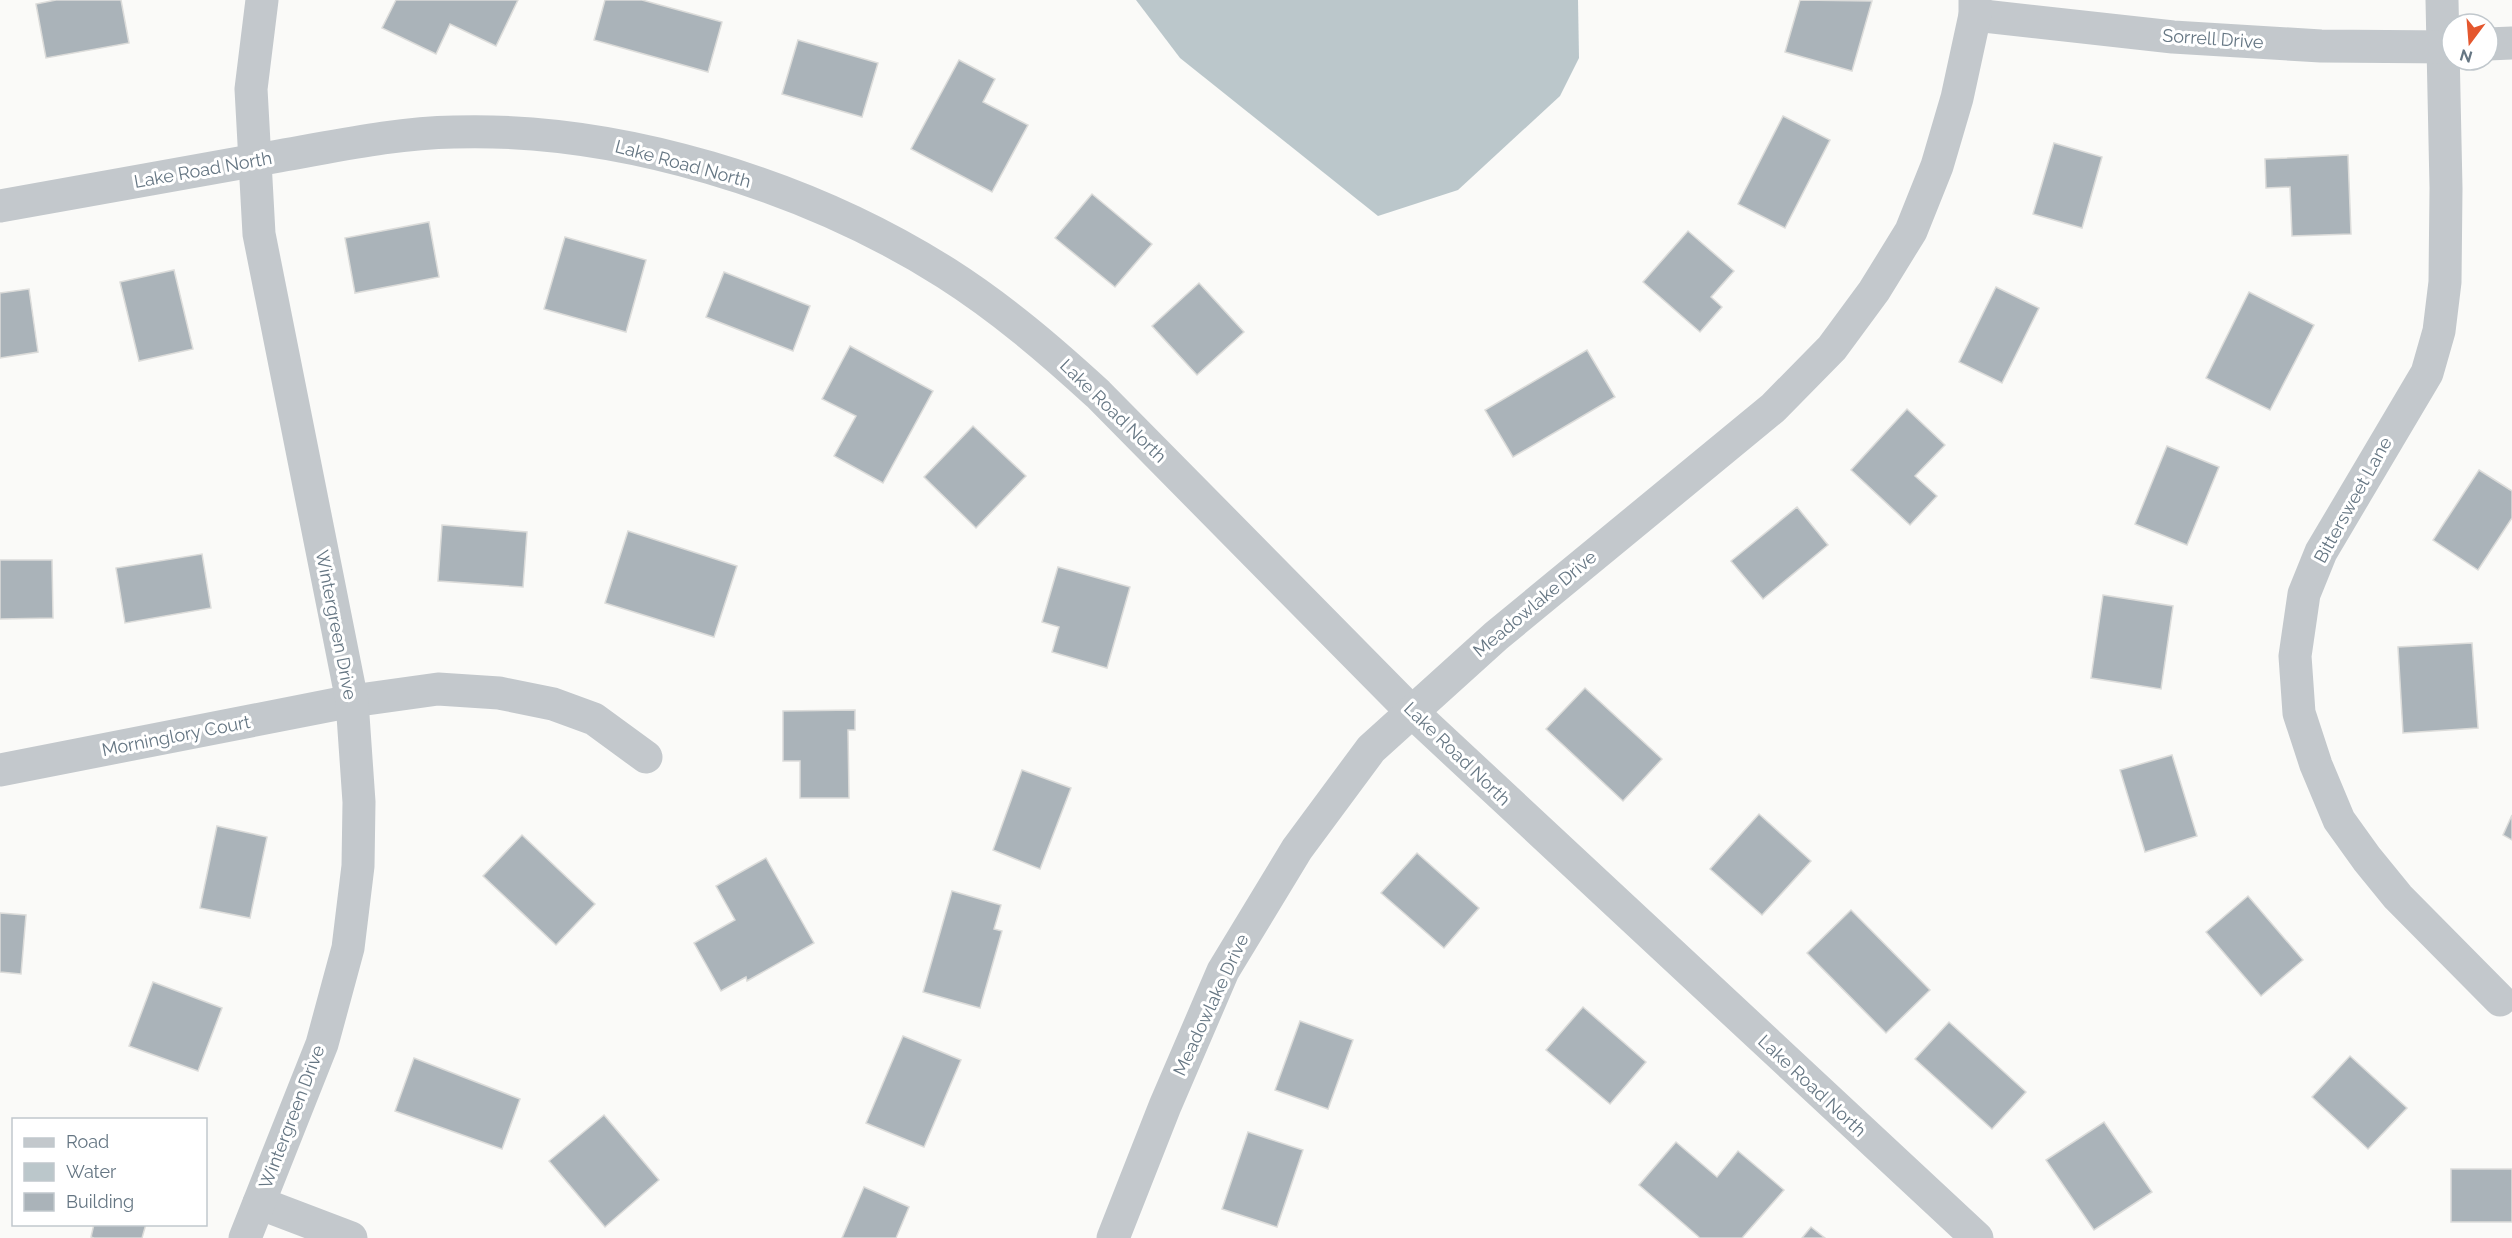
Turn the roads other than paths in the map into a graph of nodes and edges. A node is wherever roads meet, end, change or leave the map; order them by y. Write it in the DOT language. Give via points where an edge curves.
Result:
graph roads {
  1 [pos="262,0"];
  2 [pos="1975,7"];
  3 [pos="2440,47"];
  4 [pos="2447,72"];
  5 [pos="253,161"];
  6 [pos="0,206"];
  7 [pos="352,701"];
  8 [pos="1411,711"];
  9 [pos="646,757"];
  10 [pos="0,770"];
  11 [pos="2500,1000"];
  12 [pos="259,1203"];
  13 [pos="245,1238"];
  14 [pos="351,1238"];
  15 [pos="1113,1238"];
  16 [pos="1977,1238"];
  1 -- 5 [label="street, Wintergreen Drive" via="250,89"];
  2 -- 3 [label="street, Sorrell Drive" via="2173,37 2320,46"];
  2 -- 8 [label="street, Meadowlake Drive" via="1957,98 1937,166 1911,231 1832,348 1773,408"];
  4 -- 11 [label="street, Bittersweet Lane" via="2445,282 2439,332 2427,373 2321,552 2304,594 2295,656 2299,713 2339,820 2398,897"];
  5 -- 6 [label="street, Lake Road North"];
  5 -- 7 [label="street, Wintergreen Drive" via="259,234"];
  5 -- 8 [label="street, Lake Road North" via="402,135 497,132 563,137 617,145 728,173 838,215 893,241 999,309 1050,350"];
  7 -- 9 [label="street, Morninglory Court" via="438,689 499,693 554,704 594,719"];
  7 -- 10 [label="street, Morninglory Court"];
  7 -- 12 [label="street, Wintergreen Drive" via="359,802 358,866 348,948 322,1044"];
  8 -- 15 [label="street, Meadowlake Drive" via="1371,749 1297,849 1223,971"];
  8 -- 16 [label="street, Lake Road North"];
  12 -- 13 [label="street, Wintergreen Drive"];
  12 -- 14 [label="street"];
}
